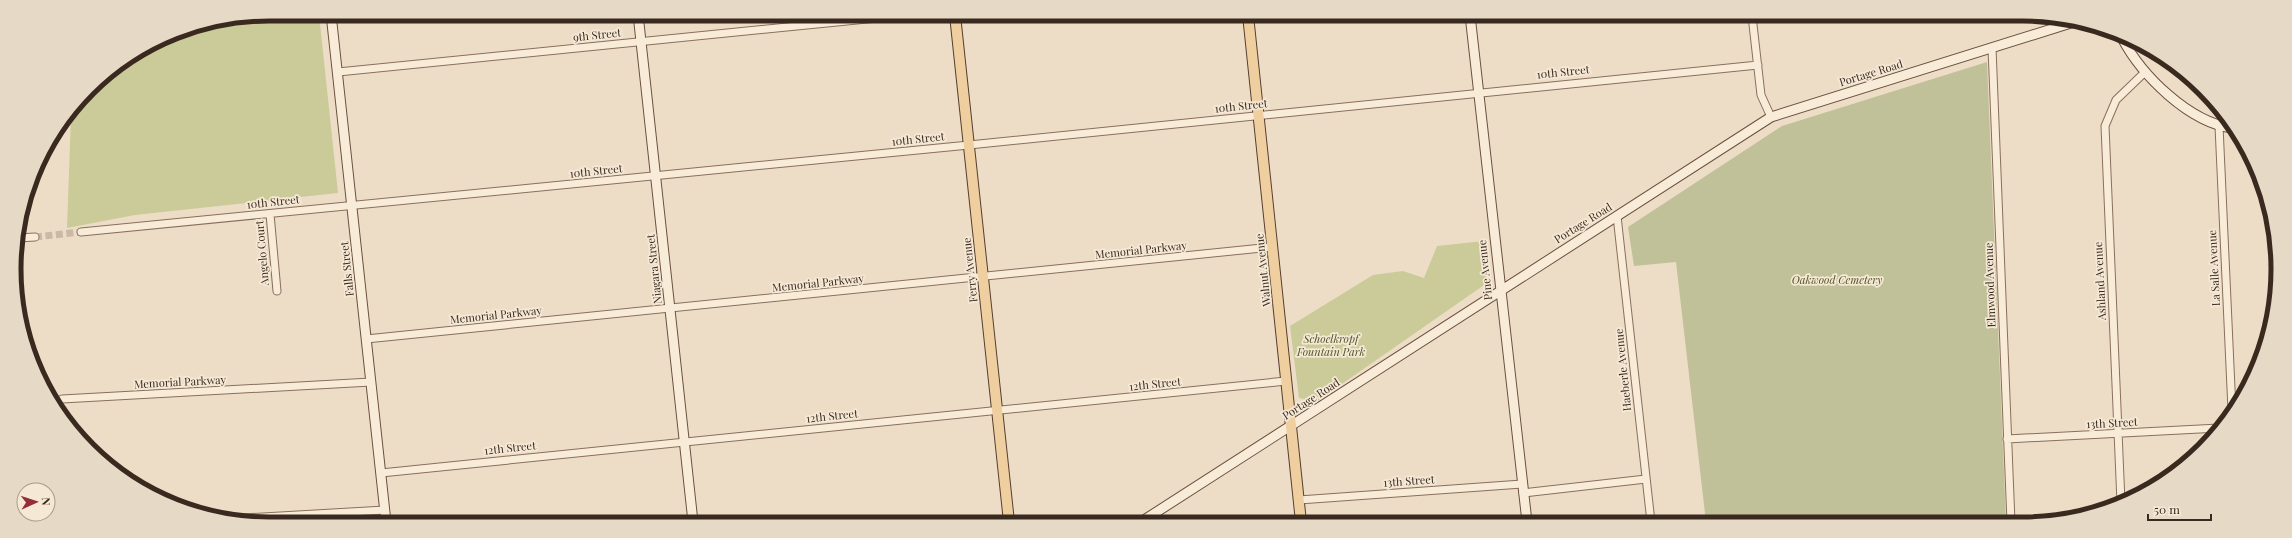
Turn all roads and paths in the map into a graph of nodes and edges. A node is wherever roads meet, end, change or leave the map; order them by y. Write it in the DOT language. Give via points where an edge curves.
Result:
graph roads {
  1 [pos="332,21"];
  2 [pos="639,21"];
  3 [pos="848,21"];
  4 [pos="956,21"];
  5 [pos="1249,21"];
  6 [pos="1471,21"];
  7 [pos="1753,21"];
  8 [pos="2065,25"];
  9 [pos="641,42"];
  10 [pos="2125,43"];
  11 [pos="1992,48"];
  12 [pos="1758,65"];
  13 [pos="338,72"];
  14 [pos="2144,73"];
  15 [pos="1478,92"];
  16 [pos="1258,116"];
  17 [pos="1771,117"];
  18 [pos="2219,126"];
  19 [pos="2226,127"];
  20 [pos="969,145"];
  21 [pos="656,176"];
  22 [pos="352,205"];
  23 [pos="270,214"];
  24 [pos="1617,216"];
  25 [pos="81,232"];
  26 [pos="35,237"];
  27 [pos="23,238"];
  28 [pos="1272,247"];
  29 [pos="983,277"];
  30 [pos="276,291"];
  31 [pos="1500,291"];
  32 [pos="670,310"];
  33 [pos="366,339"];
  34 [pos="1286,381"];
  35 [pos="371,382"];
  36 [pos="62,399"];
  37 [pos="2232,403"];
  38 [pos="997,411"];
  39 [pos="1291,427"];
  40 [pos="2213,428"];
  41 [pos="2118,434"];
  42 [pos="2007,439"];
  43 [pos="684,441"];
  44 [pos="381,473"];
  45 [pos="1646,479"];
  46 [pos="1522,488"];
  47 [pos="2121,497"];
  48 [pos="1299,500"];
  49 [pos="385,510"];
  50 [pos="265,517"];
  51 [pos="386,517"];
  52 [pos="692,517"];
  53 [pos="1008,517"];
  54 [pos="1150,517"];
  55 [pos="1301,517"];
  56 [pos="1526,517"];
  57 [pos="1650,517"];
  58 [pos="2011,517"];
  1 -- 13 [label="street, Falls Street"];
  2 -- 9 [label="street, Niagara Street"];
  3 -- 9 [label="street, 9th Street"];
  4 -- 20 [label="main road, Ferry Avenue"];
  5 -- 16 [label="main road, Walnut Avenue"];
  6 -- 15 [label="street, Pine Avenue"];
  7 -- 12 [label="street"];
  8 -- 11 [label="street, Portage Road"];
  9 -- 13 [label="street, 9th Street"];
  9 -- 21 [label="street, Niagara Street"];
  10 -- 14 [label="street"];
  11 -- 17 [label="street, Portage Road"];
  11 -- 42 [label="street, Elmwood Avenue"];
  12 -- 15 [label="street, 10th Street"];
  12 -- 17 [label="street" via="1761,95"];
  13 -- 22 [label="street, Falls Street"];
  14 -- 18 [label="street" via="2188,109"];
  14 -- 41 [label="street, Ashland Avenue" via="2116,100 2105,126"];
  15 -- 16 [label="street, 10th Street"];
  15 -- 31 [label="street, Pine Avenue"];
  16 -- 20 [label="street, 10th Street"];
  16 -- 28 [label="main road, Walnut Avenue"];
  17 -- 24 [label="street, Portage Road"];
  18 -- 19 [label="street"];
  18 -- 37 [label="street, La Salle Avenue"];
  20 -- 21 [label="street, 10th Street"];
  20 -- 29 [label="main road, Ferry Avenue"];
  21 -- 22 [label="street, 10th Street"];
  21 -- 32 [label="street, Niagara Street"];
  22 -- 23 [label="street, 10th Street"];
  22 -- 33 [label="street, Falls Street"];
  23 -- 25 [label="street, 10th Street"];
  23 -- 30 [label="street, Angelo Court"];
  24 -- 31 [label="street, Portage Road"];
  24 -- 45 [label="street, Haeberle Avenue"];
  26 -- 27 [label="street"];
  28 -- 29 [label="street, Memorial Parkway"];
  28 -- 34 [label="main road, Walnut Avenue"];
  29 -- 32 [label="street, Memorial Parkway"];
  29 -- 38 [label="main road, Ferry Avenue"];
  31 -- 39 [label="street, Portage Road"];
  31 -- 46 [label="street, Pine Avenue"];
  32 -- 33 [label="street, Memorial Parkway"];
  32 -- 43 [label="street, Niagara Street"];
  33 -- 35 [label="street, Falls Street"];
  34 -- 38 [label="street, 12th Street"];
  34 -- 39 [label="main road, Walnut Avenue"];
  35 -- 36 [label="street, Memorial Parkway"];
  35 -- 44 [label="street, Falls Street"];
  38 -- 43 [label="street, 12th Street"];
  38 -- 53 [label="main road, Ferry Avenue"];
  39 -- 48 [label="main road, Walnut Avenue"];
  39 -- 54 [label="street, Portage Road"];
  40 -- 41 [label="street, 13th Street"];
  41 -- 42 [label="street, 13th Street"];
  41 -- 47 [label="street, Ashland Avenue"];
  42 -- 58 [label="street, Elmwood Avenue"];
  43 -- 44 [label="street, 12th Street"];
  43 -- 52 [label="street, Niagara Street"];
  44 -- 49 [label="street, Falls Street"];
  45 -- 46 [label="street, 13th Street"];
  45 -- 57 [label="street, Haeberle Avenue"];
  46 -- 48 [label="street, 13th Street"];
  46 -- 56 [label="street, Pine Avenue"];
  48 -- 55 [label="main road, Walnut Avenue"];
  49 -- 50 [label="street"];
  49 -- 51 [label="street, Falls Street"];
}
